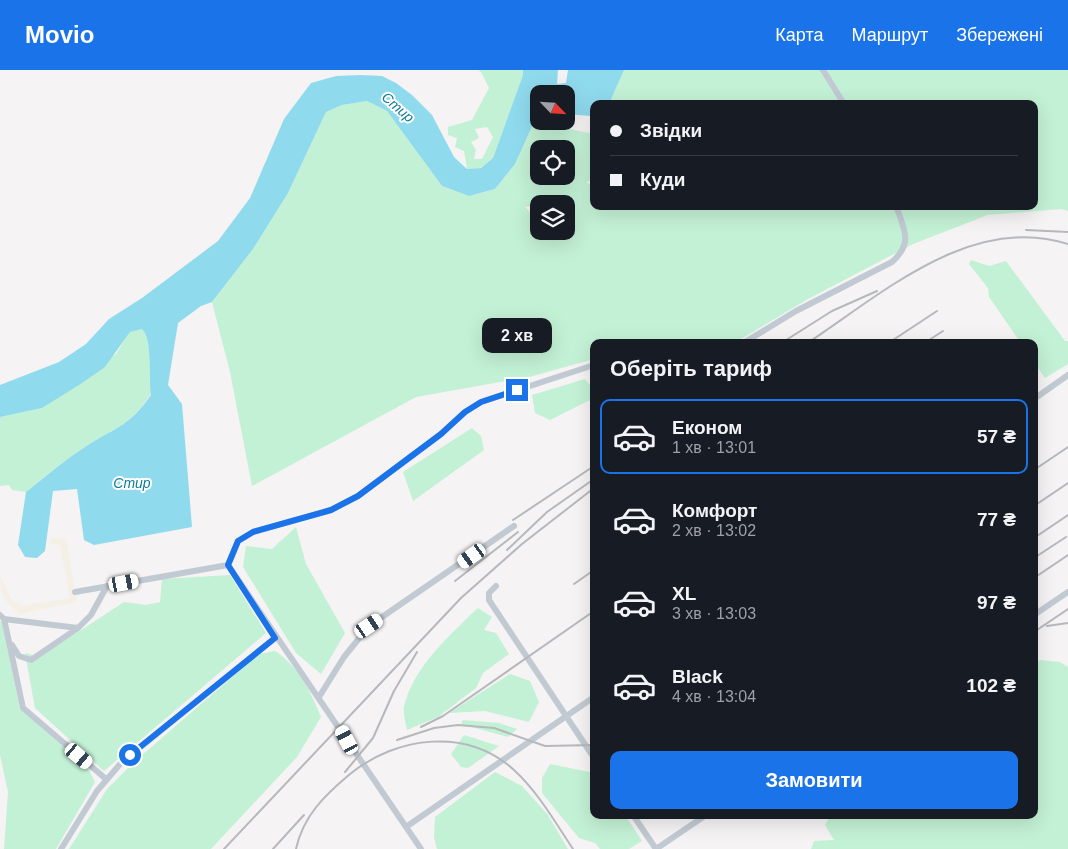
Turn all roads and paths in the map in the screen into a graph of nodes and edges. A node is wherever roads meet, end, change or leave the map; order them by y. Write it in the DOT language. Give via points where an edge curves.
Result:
graph roads {
  1 [pos="823,70"];
  2 [pos="842,100"];
  3 [pos="897,210"];
  4 [pos="750,339"];
  5 [pos="590,366"];
  6 [pos="1068,375"];
  7 [pos="1038,396"];
  8 [pos="514,526"];
  9 [pos="228,565"];
  10 [pos="107,586"];
  11 [pos="496,586"];
  12 [pos="75,592"];
  13 [pos="1068,592"];
  14 [pos="1038,612"];
  15 [pos="2,617"];
  16 [pos="78,628"];
  17 [pos="275,638"];
  18 [pos="10,642"];
  19 [pos="319,697"];
  20 [pos="590,700"];
  21 [pos="566,716"];
  22 [pos="590,752"];
  23 [pos="106,779"];
  24 [pos="636,819"];
  25 [pos="700,819"];
  26 [pos="406,827"];
  27 [pos="61,849"];
  28 [pos="421,849"];
  29 [pos="656,849"];
  1 -- 2 [label="street"];
  3 -- 4 [label="street" via="907,236 902,253 892,262 796,311"];
  5 -- 9 [label="street" via="481,402 358,496 331,510 253,532 238,541"];
  6 -- 7 [label="street"];
  8 -- 19 [label="street" via="369,626 344,657"];
  9 -- 10 [label="street"];
  9 -- 17 [label="street"];
  10 -- 12 [label="street"];
  10 -- 16 [label="street" via="91,615"];
  11 -- 21 [label="street" via="489,593 489,600"];
  13 -- 14 [label="street"];
  15 -- 16 [label="street"];
  15 -- 18 [label="street"];
  16 -- 18 [label="street" via="31,660 19,656"];
  17 -- 19 [label="street"];
  17 -- 23 [label="street" via="140,747"];
  18 -- 23 [label="street" via="23,708"];
  19 -- 26 [label="street"];
  20 -- 21 [label="street"];
  21 -- 22 [label="street"];
  21 -- 26 [label="street"];
  23 -- 27 [label="street"];
  24 -- 29 [label="street"];
  25 -- 29 [label="street"];
  26 -- 28 [label="street"];
}
